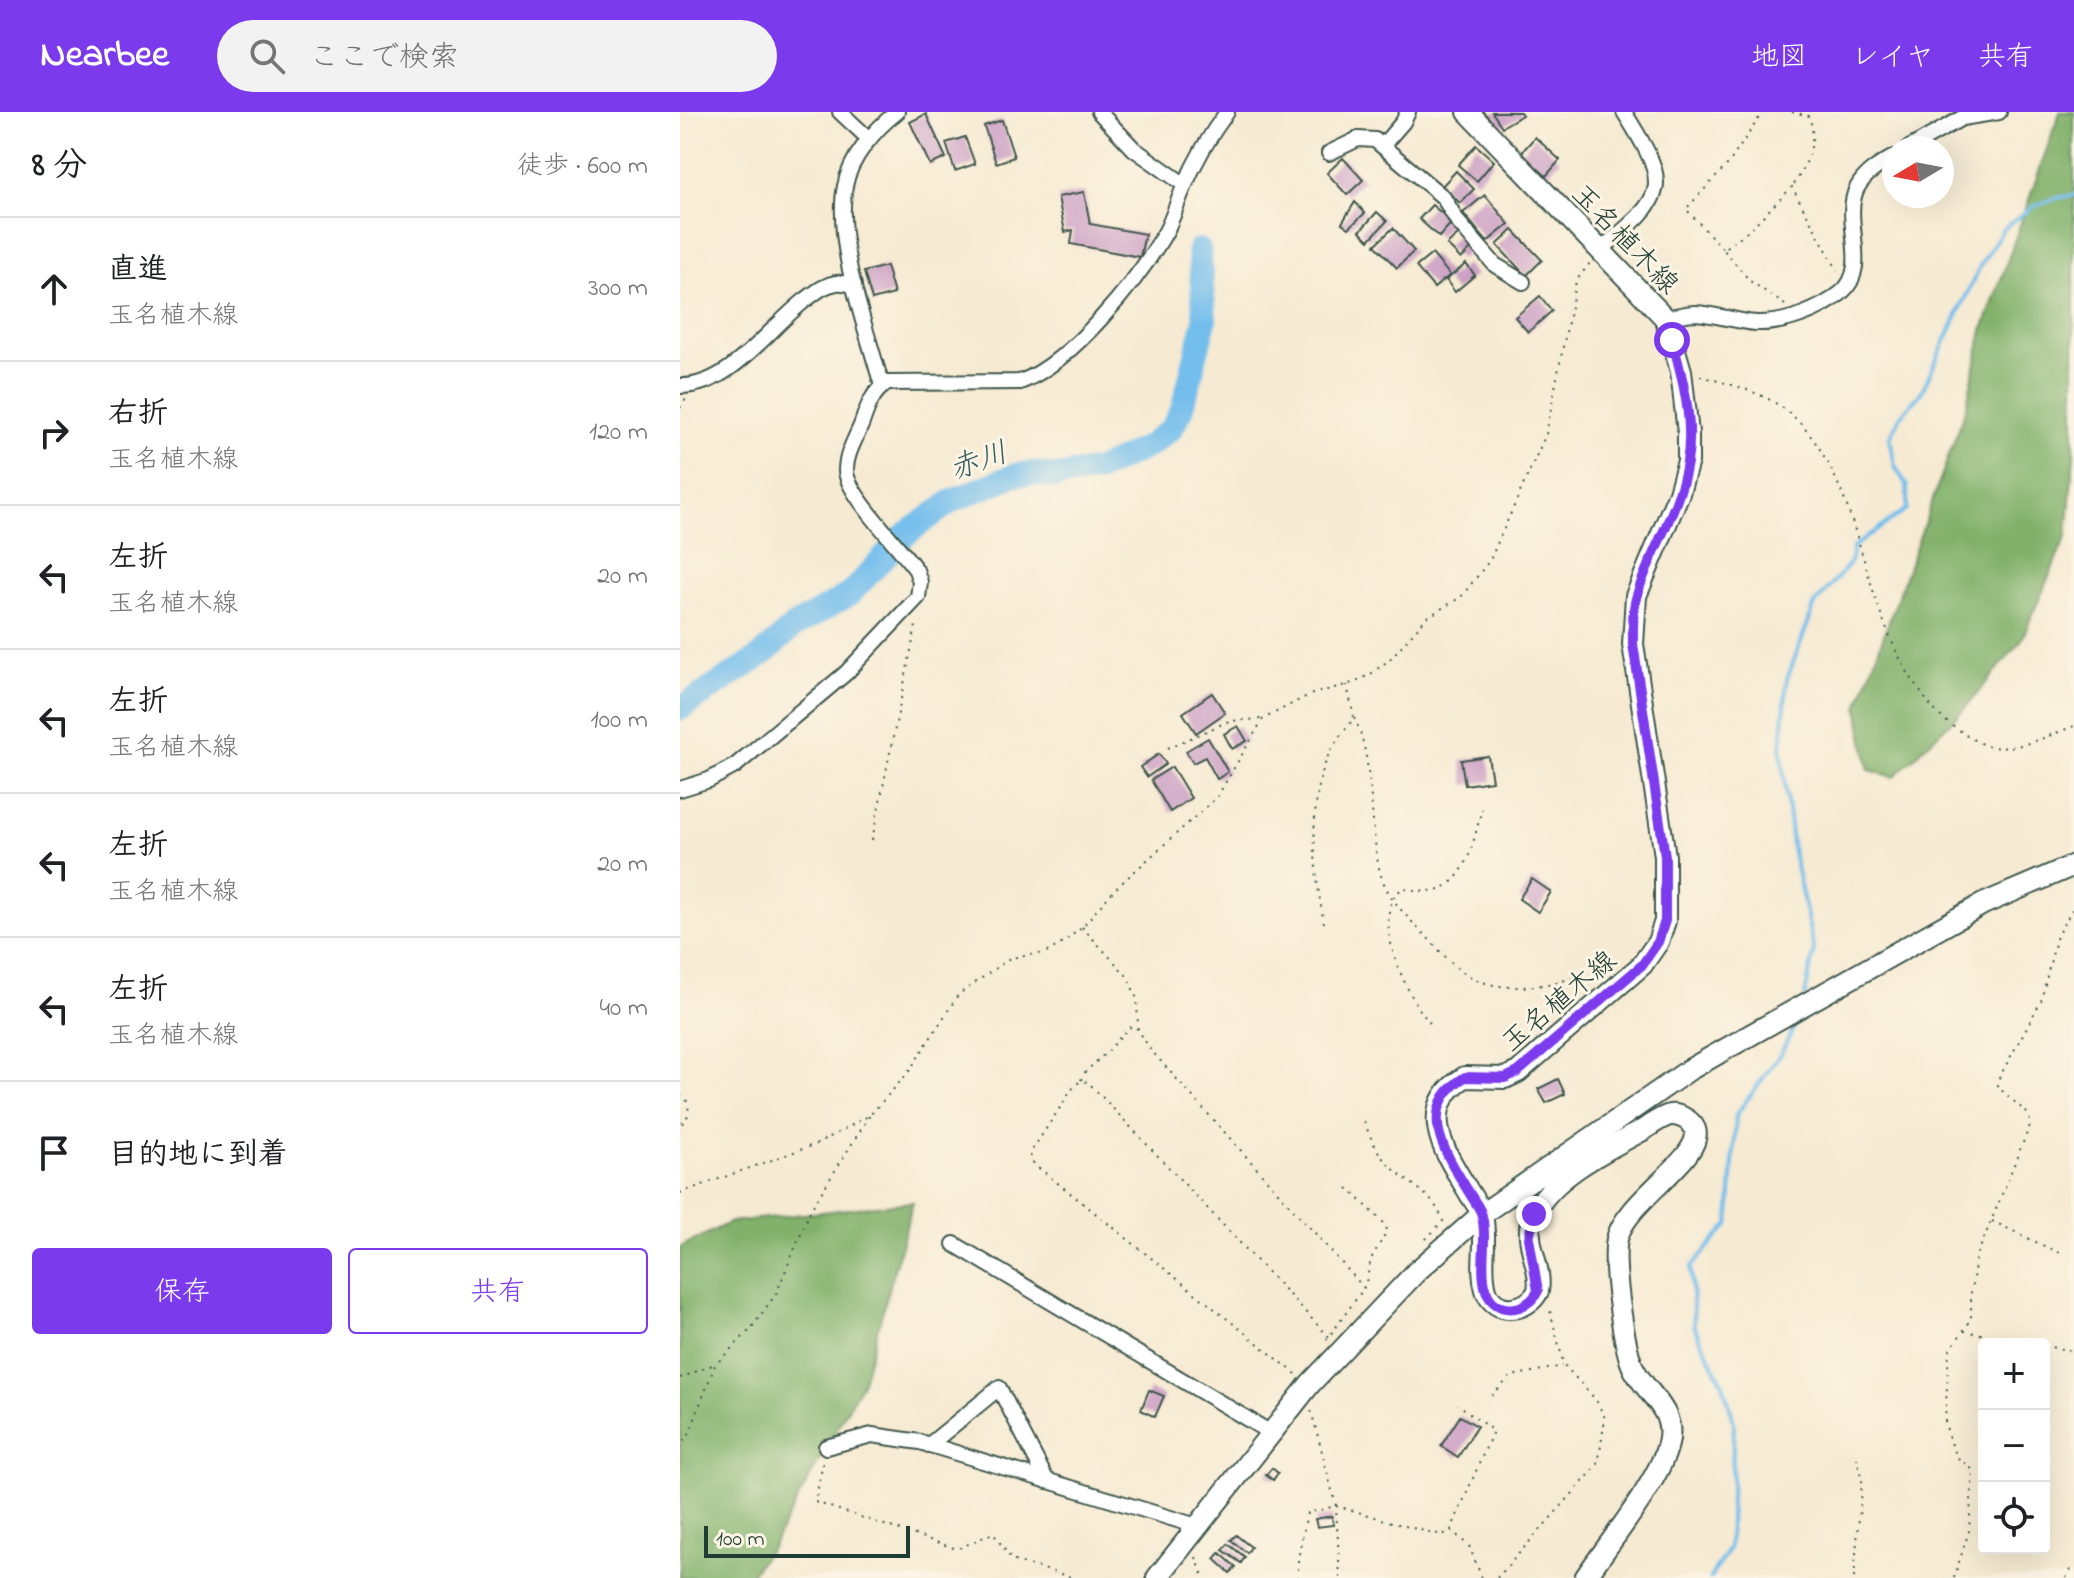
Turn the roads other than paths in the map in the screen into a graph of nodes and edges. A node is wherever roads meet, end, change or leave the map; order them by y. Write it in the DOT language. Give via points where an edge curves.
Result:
graph roads {
  1 [pos="840,112"];
  2 [pos="897,112"];
  3 [pos="1099,112"];
  4 [pos="1227,112"];
  5 [pos="1408,112"];
  6 [pos="1468,112"];
  7 [pos="1624,112"];
  8 [pos="1999,112"];
  9 [pos="1930,136"];
  10 [pos="869,139"];
  11 [pos="1383,145"];
  12 [pos="1329,153"];
  13 [pos="1882,165"];
  14 [pos="1185,185"];
  15 [pos="1600,250"];
  16 [pos="1523,282"];
  17 [pos="854,285"];
  18 [pos="1665,318"];
  19 [pos="680,386"];
  20 [pos="882,386"];
  21 [pos="680,789"];
  22 [pos="2074,865"];
  23 [pos="1482,1214"];
  24 [pos="954,1244"];
  25 [pos="1271,1433"];
  26 [pos="929,1445"];
  27 [pos="826,1447"];
  28 [pos="1047,1481"];
  29 [pos="1197,1526"];
  30 [pos="1157,1578"];
  31 [pos="1585,1578"];
  1 -- 10 [label="street"];
  2 -- 10 [label="street"];
  3 -- 14 [label="street" via="1134,149"];
  4 -- 14 [label="street"];
  5 -- 11 [label="street"];
  6 -- 15 [label="main road, 玉名植木線"];
  7 -- 15 [label="street" via="1650,154 1656,184 1647,208"];
  8 -- 9 [label="street" via="1962,118"];
  10 -- 17 [label="street" via="845,186 843,216"];
  11 -- 12 [label="street" via="1358,139"];
  11 -- 16 [label="street" via="1443,197 1495,265"];
  13 -- 18 [label="street" via="1858,187 1852,204 1855,269 1852,282 1840,293 1796,317 1756,323 1693,313"];
  14 -- 20 [label="street" via="1166,231 1145,263 1062,357 1037,375 1000,384"];
  15 -- 18 [label="main road, 玉名植木線"];
  17 -- 19 [label="street" via="837,282 822,287 728,370 698,385"];
  17 -- 20 [label="street"];
  18 -- 23 [label="main road, 玉名植木線" via="1681,371 1688,461 1636,596 1633,619 1665,856 1665,921 1642,965 1518,1072 1505,1078 1465,1077 1441,1104 1439,1134"];
  20 -- 21 [label="street" via="868,406 849,456 847,478 916,570 918,597 799,715 724,773"];
  22 -- 23 [label="main road" via="1983,904 1689,1070"];
  23 -- 25 [label="main road" via="1407,1281"];
  23 -- 31 [label="main road, 玉名植木線" via="1488,1296 1501,1306 1527,1306 1539,1286 1530,1231 1534,1214 1551,1190 1604,1151 1665,1117 1690,1121 1695,1130 1688,1156 1633,1209 1616,1243 1628,1353 1642,1383 1667,1413 1670,1427 1668,1445 1643,1492"];
  24 -- 25 [label="street"];
  25 -- 29 [label="main road"];
  26 -- 27 [label="street" via="872,1435"];
  26 -- 28 [label="street"];
  26 -- 28 [label="street" via="999,1388"];
  28 -- 29 [label="street"];
  29 -- 30 [label="main road"];
}
